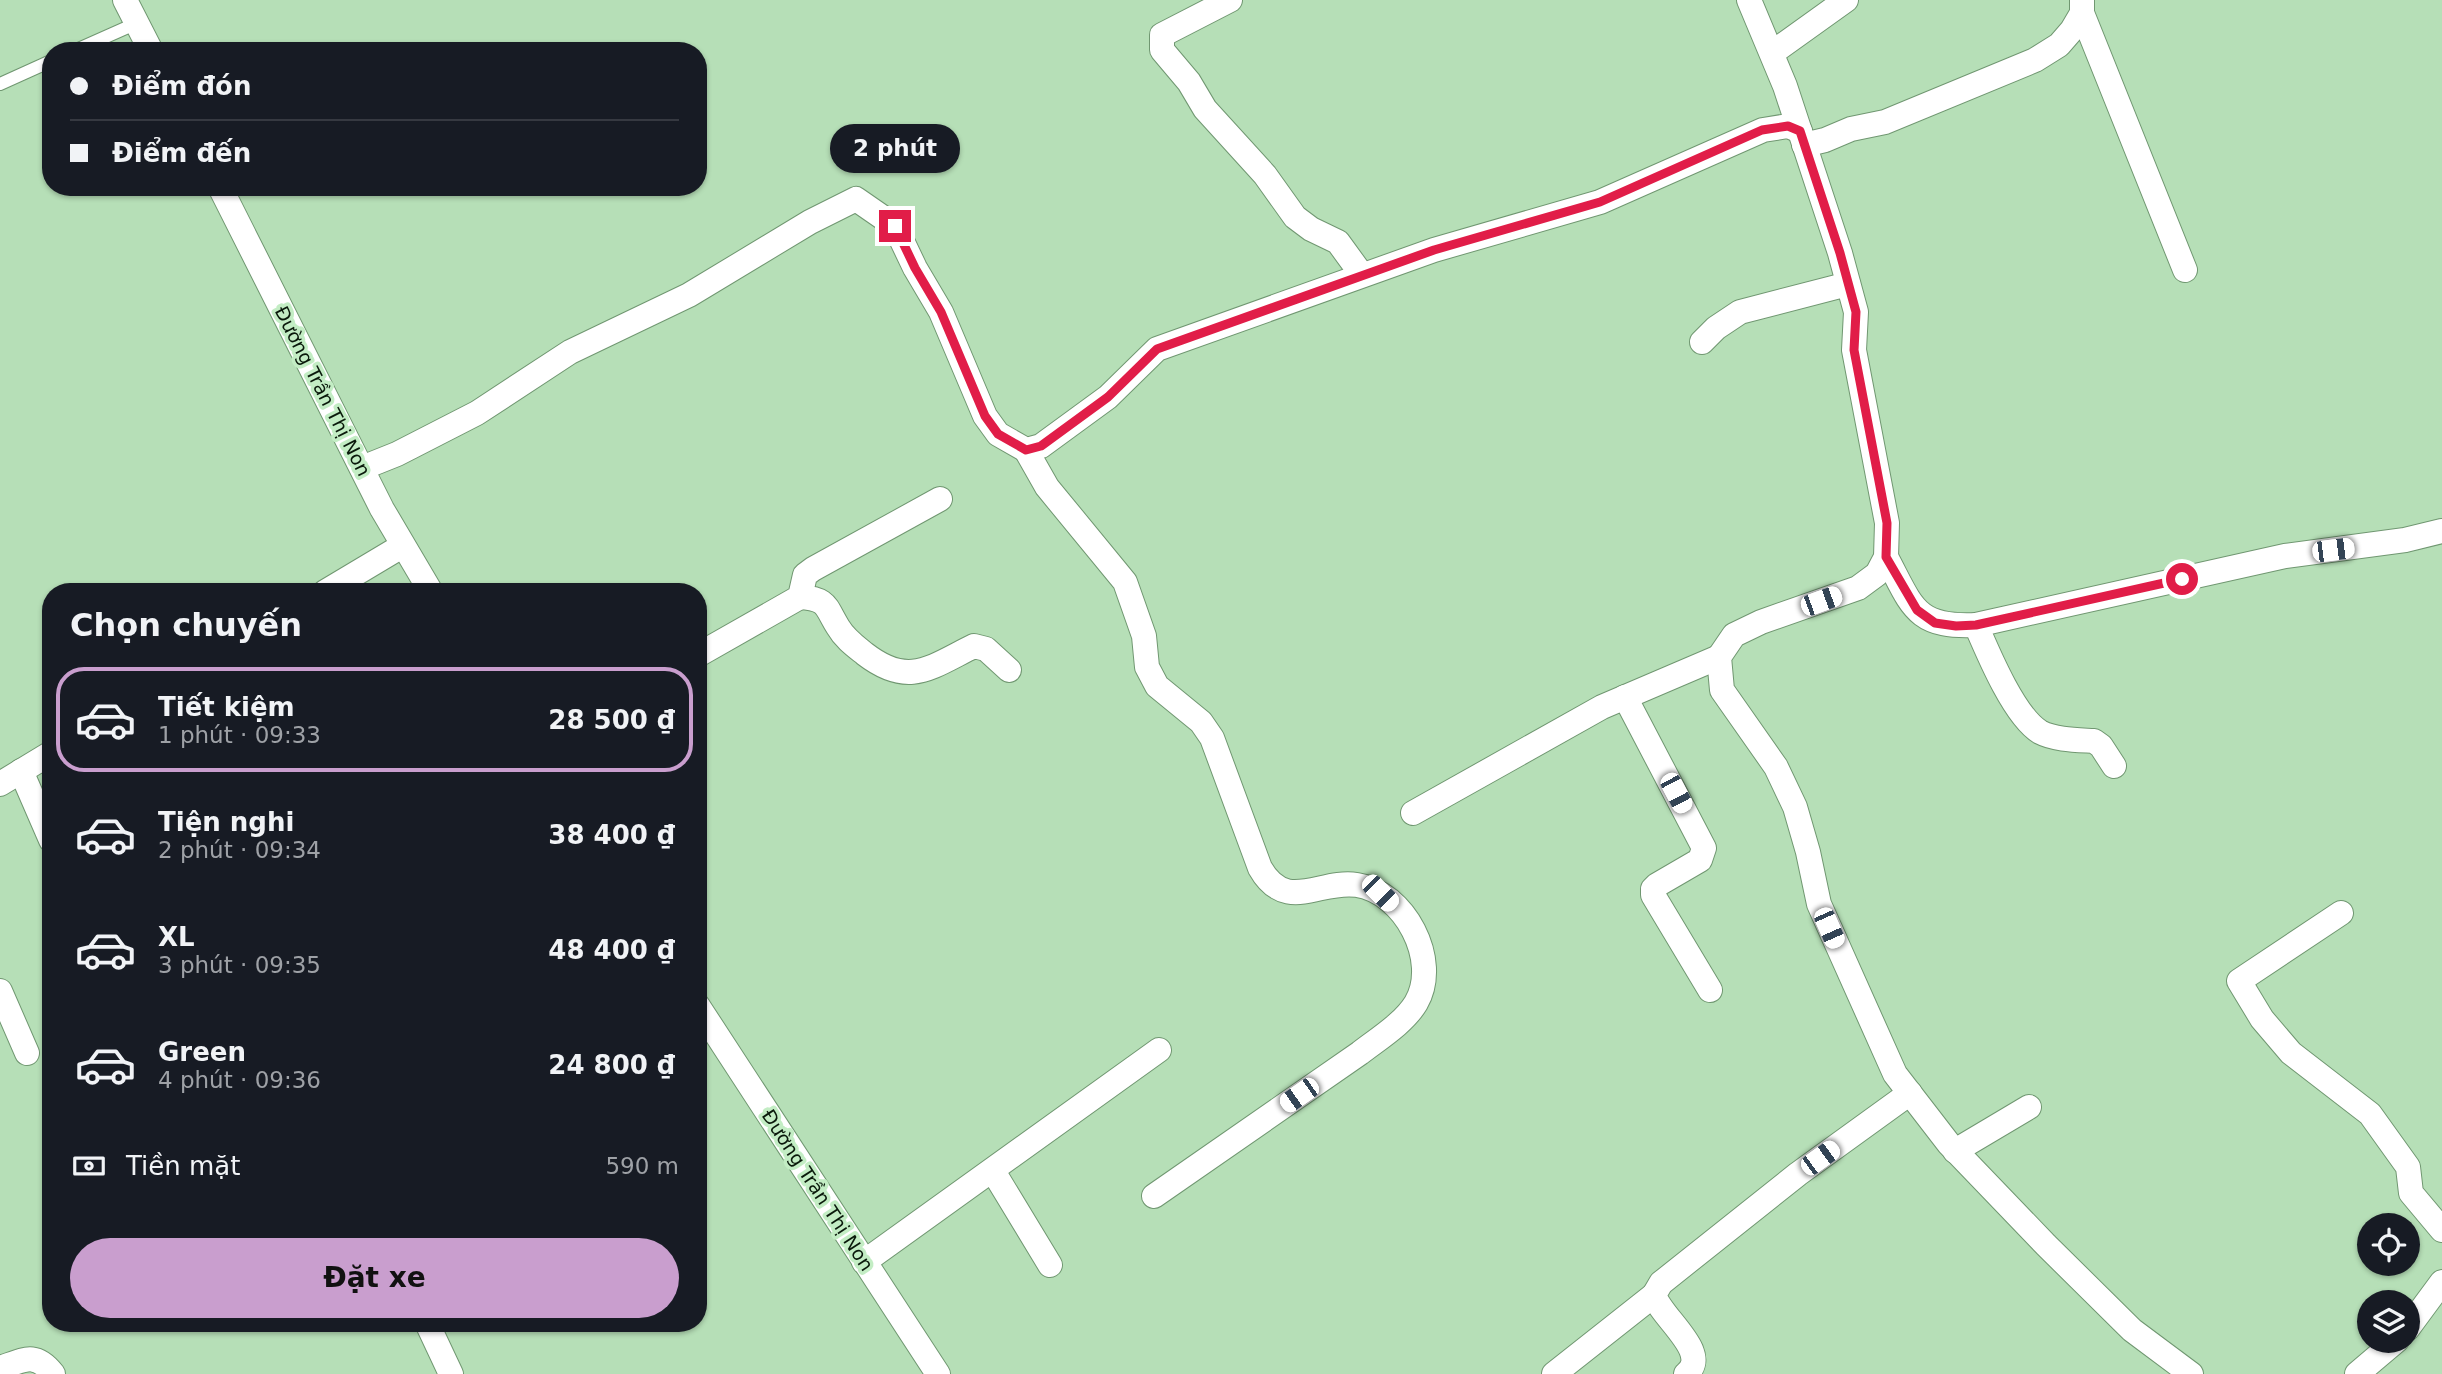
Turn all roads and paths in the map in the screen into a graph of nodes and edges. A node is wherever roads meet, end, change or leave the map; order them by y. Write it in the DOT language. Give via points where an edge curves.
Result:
graph roads {
  1 [pos="125,0"];
  2 [pos="1230,0"];
  3 [pos="1749,0"];
  4 [pos="1846,0"];
  5 [pos="2082,6"];
  6 [pos="133,25"];
  7 [pos="94,42"];
  8 [pos="145,42"];
  9 [pos="1772,53"];
  10 [pos="42,65"];
  11 [pos="0,84"];
  12 [pos="1802,138"];
  13 [pos="225,196"];
  14 [pos="2185,270"];
  15 [pos="1362,275"];
  16 [pos="1848,284"];
  17 [pos="1702,342"];
  18 [pos="1026,450"];
  19 [pos="362,468"];
  20 [pos="940,499"];
  21 [pos="2442,531"];
  22 [pos="402,546"];
  23 [pos="1886,557"];
  24 [pos="340,583"];
  25 [pos="425,583"];
  26 [pos="800,597"];
  27 [pos="1976,625"];
  28 [pos="707,650"];
  29 [pos="1718,657"];
  30 [pos="1009,670"];
  31 [pos="1625,697"];
  32 [pos="42,758"];
  33 [pos="2114,766"];
  34 [pos="10,778"];
  35 [pos="1413,813"];
  36 [pos="42,826"];
  37 [pos="2341,913"];
  38 [pos="1710,990"];
  39 [pos="0,991"];
  40 [pos="707,1037"];
  41 [pos="1159,1050"];
  42 [pos="27,1053"];
  43 [pos="1910,1093"];
  44 [pos="2029,1107"];
  45 [pos="1955,1151"];
  46 [pos="993,1171"];
  47 [pos="1154,1196"];
  48 [pos="2442,1230"];
  49 [pos="864,1262"];
  50 [pos="1050,1265"];
  51 [pos="2442,1282"];
  52 [pos="1654,1296"];
  53 [pos="2420,1312"];
  54 [pos="431,1332"];
  55 [pos="2382,1353"];
  56 [pos="0,1368"];
  57 [pos="53,1374"];
  58 [pos="451,1374"];
  59 [pos="938,1374"];
  60 [pos="1554,1374"];
  61 [pos="1685,1374"];
  62 [pos="2191,1374"];
  63 [pos="2357,1374"];
  1 -- 6 [label="street"];
  2 -- 15 [label="street" via="1162,35 1163,50 1197,99 1265,175 1295,217 1338,243"];
  3 -- 9 [label="street"];
  4 -- 9 [label="street"];
  5 -- 12 [label="street" via="2072,30 2059,45 2035,60 1885,122 1825,140"];
  5 -- 14 [label="street"];
  6 -- 7 [label="lane"];
  6 -- 8 [label="street"];
  9 -- 12 [label="street"];
  10 -- 11 [label="lane"];
  12 -- 15 [label="street" via="1788,126 1762,130 1600,202 1496,230"];
  12 -- 16 [label="street"];
  13 -- 19 [label="street, Đường Trần Thị Non"];
  15 -- 18 [label="street" via="1157,349 1108,397 1041,446"];
  16 -- 17 [label="street" via="1740,312"];
  16 -- 23 [label="street" via="1856,312 1858,377 1887,523"];
  18 -- 19 [label="street" via="998,434 985,416 941,312 895,226 856,200 810,222 689,295 570,352 477,412"];
  18 -- 47 [label="street" via="1047,487 1125,582 1144,636 1147,667 1157,686 1201,722 1212,738 1268,882 1298,894 1357,884 1380,893 1419,939 1425,961 1425,981 1415,1004 1392,1028"];
  19 -- 22 [label="street, Đường Trần Thị Non"];
  20 -- 26 [label="street" via="813,569 805,575"];
  21 -- 27 [label="street" via="2285,556"];
  22 -- 24 [label="street"];
  22 -- 25 [label="street, Đường Trần Thị Non"];
  23 -- 27 [label="street" via="1917,610 1935,623"];
  23 -- 29 [label="street" via="1877,574 1858,588 1734,635"];
  26 -- 28 [label="street"];
  26 -- 30 [label="street" via="816,598 827,605 849,641 877,663 902,673 932,668 974,646 986,649"];
  27 -- 33 [label="street" via="1995,668 2030,723 2041,732 2094,741"];
  29 -- 31 [label="street"];
  29 -- 43 [label="street" via="1721,690 1776,766 1796,807 1819,905 1895,1074"];
  31 -- 35 [label="street"];
  31 -- 38 [label="street" via="1704,848 1700,860 1657,885 1653,895"];
  32 -- 34 [label="street"];
  34 -- 36 [label="street"];
  37 -- 48 [label="street" via="2239,981 2262,1019 2291,1053 2370,1114 2408,1167 2411,1193"];
  39 -- 42 [label="street"];
  40 -- 49 [label="street, Đường Trần Thị Non"];
  41 -- 46 [label="street"];
  43 -- 45 [label="street"];
  43 -- 52 [label="street" via="1798,1174 1661,1283"];
  44 -- 45 [label="street"];
  45 -- 62 [label="street" via="2132,1330"];
  46 -- 49 [label="street"];
  46 -- 50 [label="street"];
  49 -- 59 [label="street, Đường Trần Thị Non"];
  51 -- 53 [label="street"];
  52 -- 60 [label="street"];
  52 -- 61 [label="street" via="1694,1356 1694,1365"];
  54 -- 58 [label="street"];
  55 -- 63 [label="street"];
  56 -- 57 [label="street" via="38,1359"];
}
